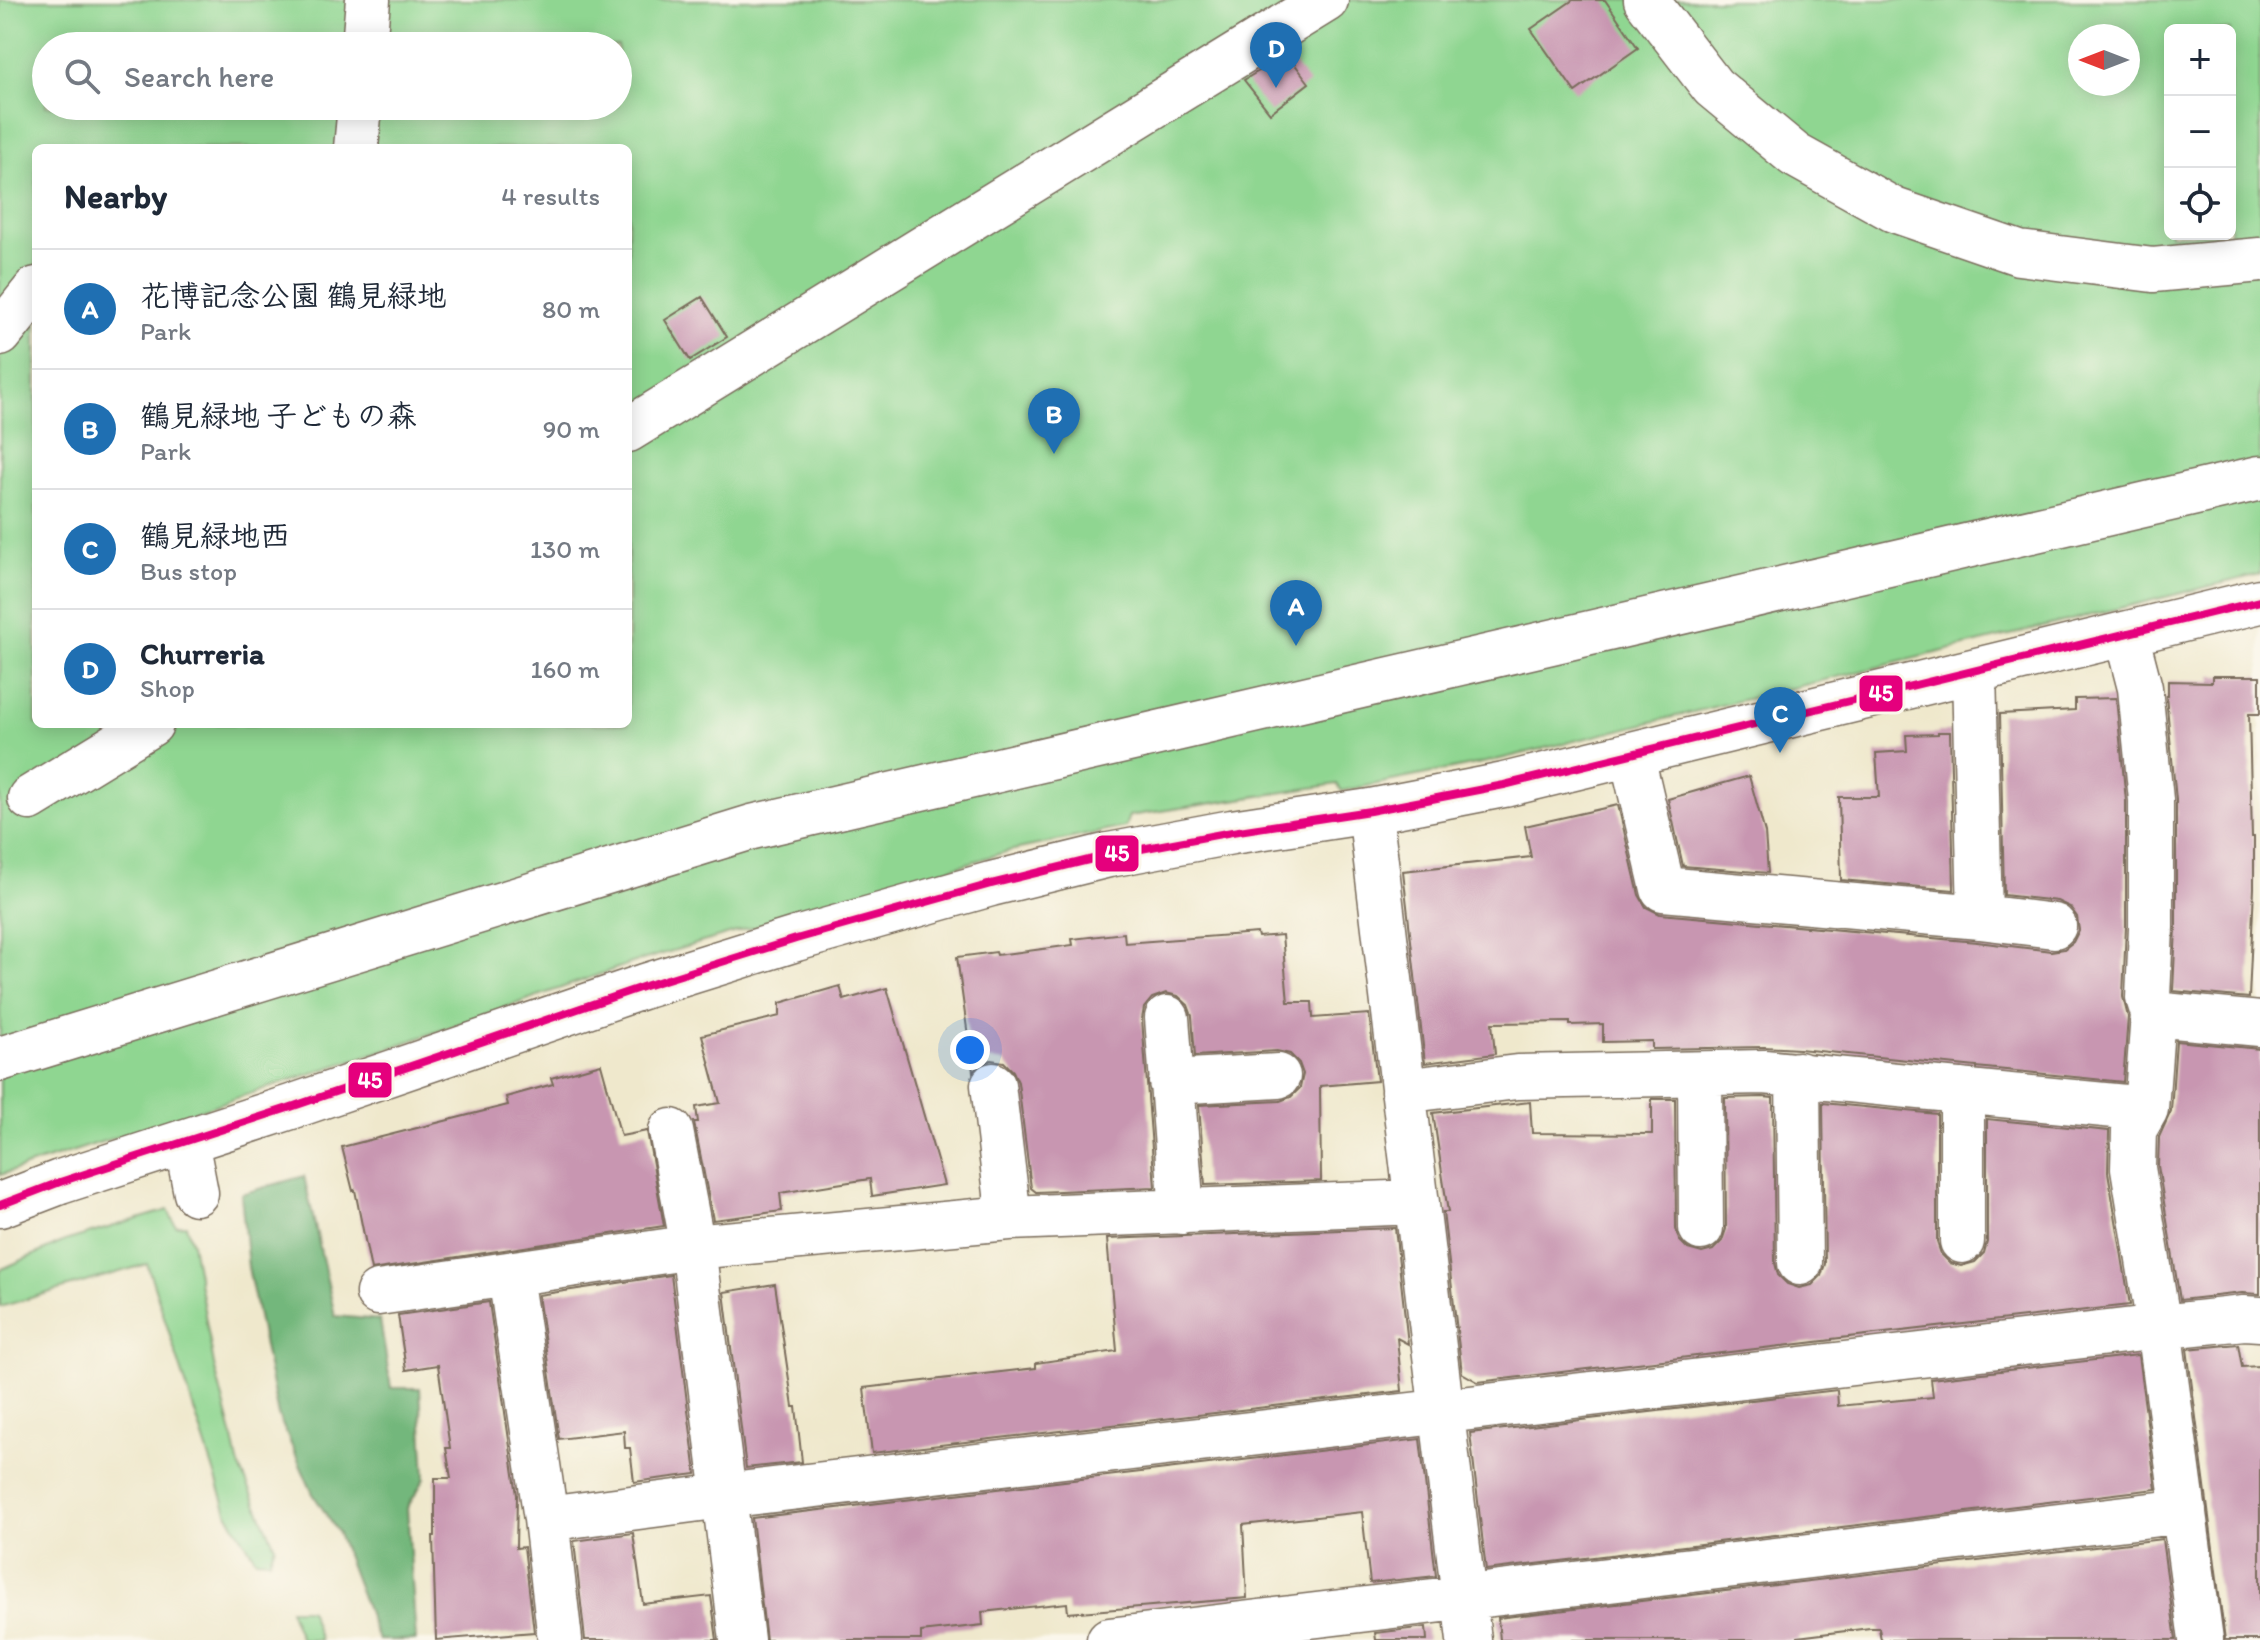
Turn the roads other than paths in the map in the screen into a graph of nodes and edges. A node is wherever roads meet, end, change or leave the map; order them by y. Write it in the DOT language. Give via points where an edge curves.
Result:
graph roads {
  1 [pos="368,0"];
  2 [pos="1326,0"];
  3 [pos="1646,0"];
  4 [pos="365,32"];
  5 [pos="359,120"];
  6 [pos="356,144"];
  7 [pos="2260,260"];
  8 [pos="32,294"];
  9 [pos="0,334"];
  10 [pos="632,428"];
  11 [pos="2260,478"];
  12 [pos="2260,601"];
  13 [pos="2126,634"];
  14 [pos="1974,671"];
  15 [pos="144,728"];
  16 [pos="1632,756"];
  17 [pos="30,798"];
  18 [pos="1370,811"];
  19 [pos="1980,917"];
  20 [pos="2054,926"];
  21 [pos="2153,1014"];
  22 [pos="1167,1018"];
  23 [pos="2260,1024"];
  24 [pos="0,1059"];
  25 [pos="1700,1074"];
  26 [pos="1798,1074"];
  27 [pos="1278,1076"];
  28 [pos="1171,1082"];
  29 [pos="993,1085"];
  30 [pos="1403,1091"];
  31 [pos="1962,1091"];
  32 [pos="2146,1109"];
  33 [pos="671,1131"];
  34 [pos="197,1138"];
  35 [pos="208,1189"];
  36 [pos="1417,1202"];
  37 [pos="0,1205"];
  38 [pos="1182,1212"];
  39 [pos="1009,1218"];
  40 [pos="1701,1228"];
  41 [pos="1962,1241"];
  42 [pos="693,1247"];
  43 [pos="1800,1263"];
  44 [pos="510,1275"];
  45 [pos="378,1293"];
  46 [pos="2260,1319"];
  47 [pos="2159,1327"];
  48 [pos="1440,1413"];
  49 [pos="723,1496"];
  50 [pos="2184,1511"];
  51 [pos="546,1519"];
  52 [pos="1463,1597"];
  53 [pos="560,1640"];
  54 [pos="742,1640"];
  55 [pos="1109,1640"];
  56 [pos="1469,1640"];
  57 [pos="2201,1640"];
  1 -- 4 [label="street"];
  2 -- 10 [label="street"];
  3 -- 7 [label="street" via="1713,87 1795,155 1894,210 2019,253 2153,270"];
  5 -- 6 [label="street"];
  8 -- 9 [label="street"];
  11 -- 24 [label="street" via="752,827"];
  12 -- 13 [label="street"];
  13 -- 14 [label="street"];
  13 -- 21 [label="street" via="2140,688 2151,800 2148,998"];
  14 -- 16 [label="street"];
  14 -- 19 [label="street"];
  15 -- 17 [label="street"];
  16 -- 18 [label="street"];
  16 -- 19 [label="street" via="1663,889"];
  18 -- 30 [label="street"];
  18 -- 34 [label="street" via="1109,855 991,884 645,986"];
  19 -- 20 [label="street"];
  21 -- 23 [label="street"];
  21 -- 32 [label="street"];
  22 -- 28 [label="street"];
  25 -- 26 [label="street"];
  25 -- 30 [label="street" via="1517,1077"];
  25 -- 40 [label="street"];
  26 -- 31 [label="street"];
  26 -- 43 [label="street"];
  27 -- 28 [label="street"];
  28 -- 38 [label="street"];
  29 -- 39 [label="street"];
  30 -- 36 [label="street"];
  31 -- 32 [label="street"];
  31 -- 41 [label="street"];
  32 -- 47 [label="street" via="2134,1130 2133,1168"];
  33 -- 42 [label="street"];
  34 -- 35 [label="street"];
  34 -- 37 [label="street"];
  36 -- 38 [label="street"];
  36 -- 48 [label="street"];
  38 -- 39 [label="street"];
  39 -- 42 [label="street"];
  42 -- 44 [label="street"];
  42 -- 49 [label="street"];
  44 -- 45 [label="street"];
  44 -- 51 [label="street"];
  46 -- 47 [label="street"];
  47 -- 48 [label="street"];
  47 -- 50 [label="street"];
  48 -- 49 [label="street"];
  48 -- 52 [label="street"];
  49 -- 51 [label="street"];
  49 -- 54 [label="street"];
  50 -- 52 [label="street"];
  50 -- 57 [label="street"];
  51 -- 53 [label="street"];
  52 -- 55 [label="street"];
  52 -- 56 [label="street"];
}
